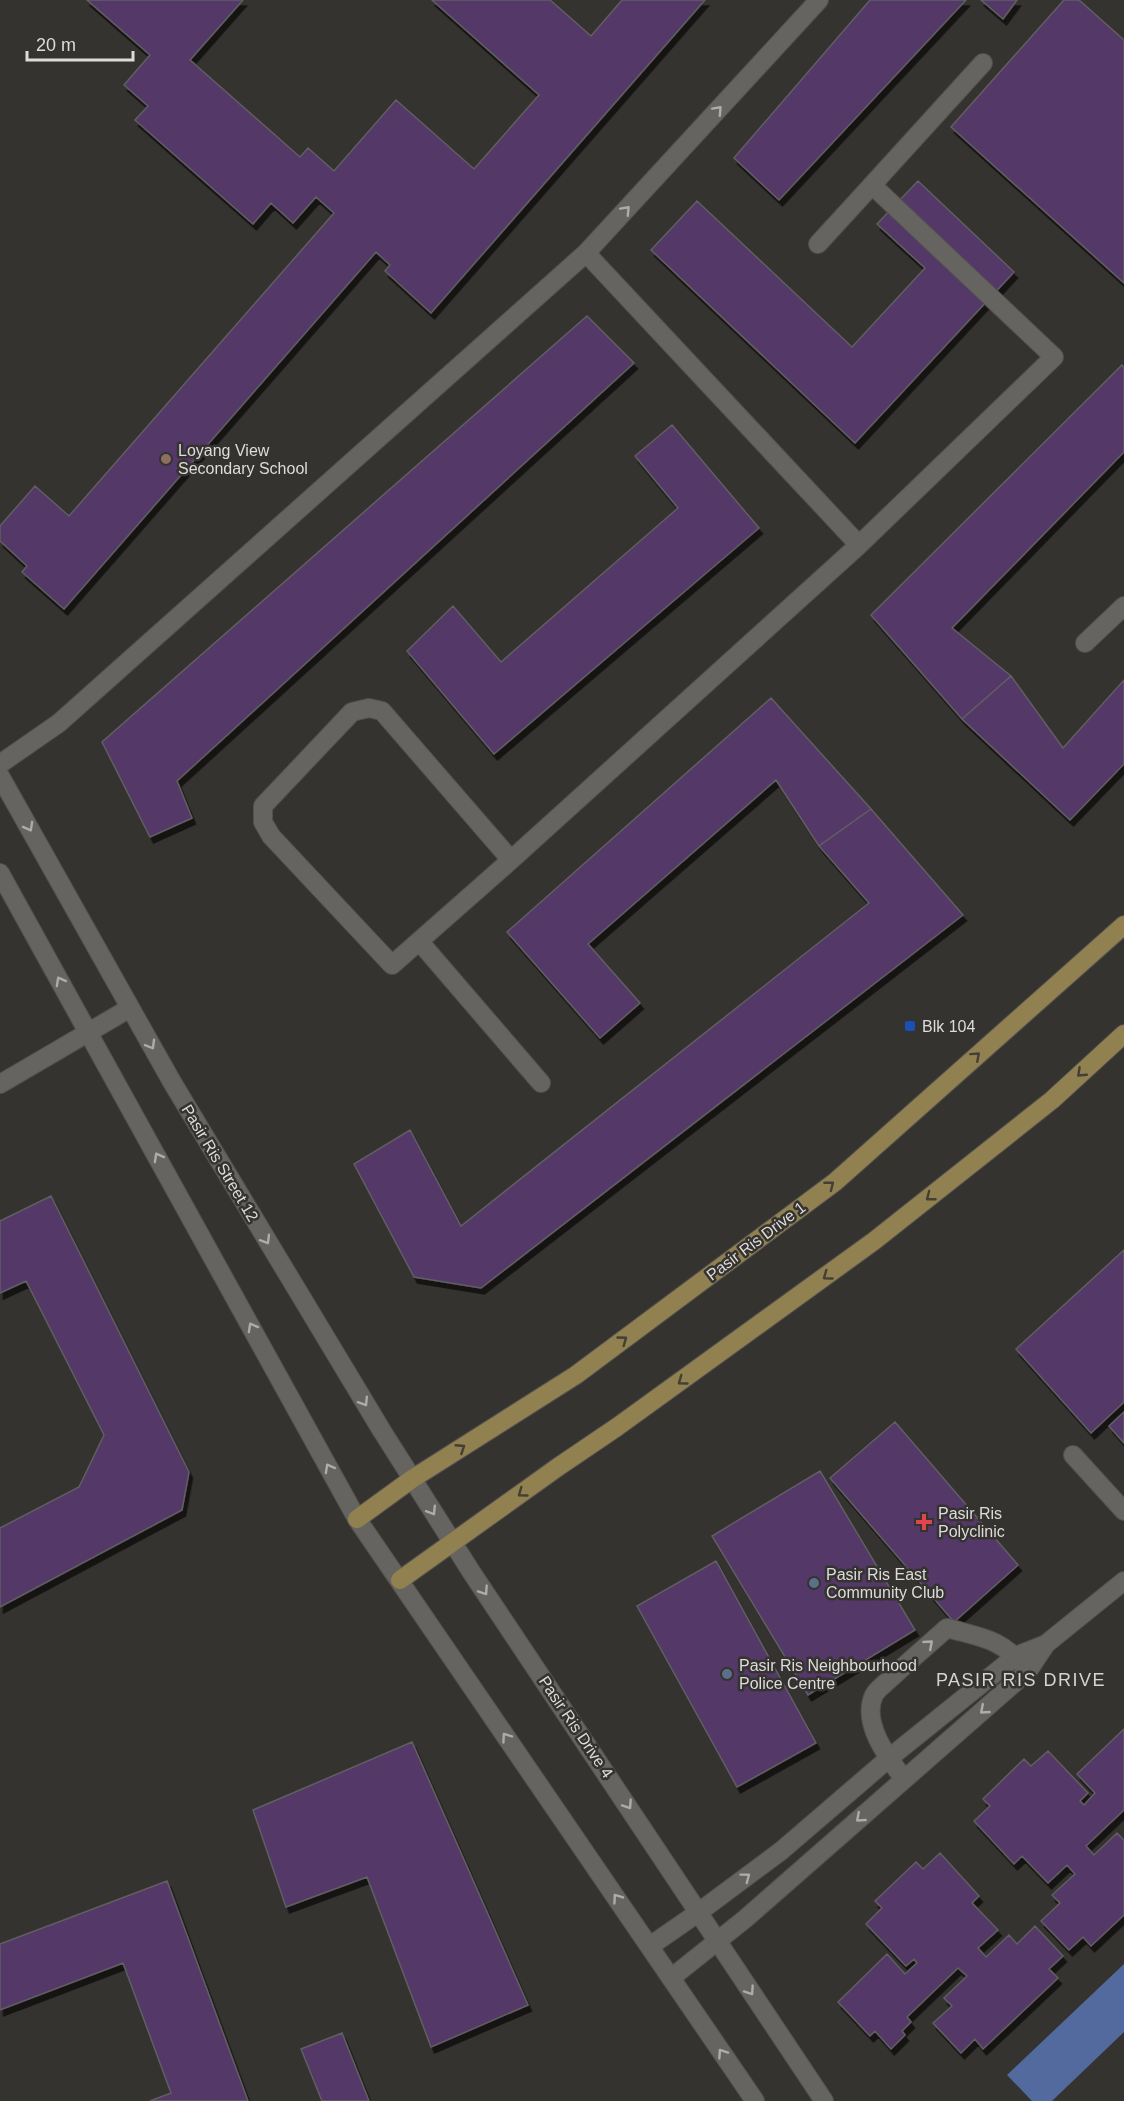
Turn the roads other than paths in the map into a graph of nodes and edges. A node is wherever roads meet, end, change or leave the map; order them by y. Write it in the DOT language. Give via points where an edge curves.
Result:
graph roads {
  1 [pos="819,0"];
  2 [pos="983,63"];
  3 [pos="872,185"];
  4 [pos="818,244"];
  5 [pos="586,253"];
  6 [pos="859,545"];
  7 [pos="1124,606"];
  8 [pos="1085,643"];
  9 [pos="0,764"];
  10 [pos="0,776"];
  11 [pos="511,860"];
  12 [pos="0,873"];
  13 [pos="1124,925"];
  14 [pos="419,941"];
  15 [pos="130,1008"];
  16 [pos="88,1032"];
  17 [pos="1124,1034"];
  18 [pos="541,1083"];
  19 [pos="0,1084"];
  20 [pos="1073,1455"];
  21 [pos="412,1479"];
  22 [pos="1124,1511"];
  23 [pos="357,1519"];
  24 [pos="452,1542"];
  25 [pos="400,1580"];
  26 [pos="1124,1581"];
  27 [pos="1046,1644"];
  28 [pos="1016,1656"];
  29 [pos="1028,1671"];
  30 [pos="888,1759"];
  31 [pos="904,1779"];
  32 [pos="699,1912"];
  33 [pos="718,1942"];
  34 [pos="650,1946"];
  35 [pos="671,1978"];
  36 [pos="755,2101"];
  37 [pos="824,2101"];
  5 -- 1 [label="street, one-way"];
  2 -- 3 [label="street"];
  3 -- 4 [label="street"];
  3 -- 6 [label="street" via="1054,357"];
  5 -- 6 [label="street"];
  5 -- 9 [label="street" via="59,723"];
  6 -- 11 [label="street"];
  7 -- 8 [label="street"];
  10 -- 15 [label="street, Pasir Ris Street 12, one-way"];
  11 -- 14 [label="street"];
  11 -- 14 [label="street" via="382,711 369,708 352,712 263,806 263,822 271,836 392,965"];
  16 -- 12 [label="street, one-way"];
  21 -- 13 [label="main road, Pasir Ris Drive 1, one-way" via="576,1375 835,1182"];
  14 -- 18 [label="street"];
  15 -- 16 [label="street"];
  15 -- 21 [label="street, Pasir Ris Street 12, one-way"];
  16 -- 19 [label="street"];
  23 -- 16 [label="street, one-way"];
  17 -- 24 [label="main road, one-way" via="1052,1100 874,1241 617,1428"];
  20 -- 22 [label="street"];
  21 -- 23 [label="main road, Pasir Ris Drive 1"];
  21 -- 24 [label="street, Pasir Ris Street 12, one-way"];
  23 -- 25 [label="street"];
  24 -- 25 [label="main road"];
  24 -- 32 [label="street, Pasir Ris Drive 4, one-way"];
  34 -- 25 [label="street, one-way"];
  26 -- 27 [label="street"];
  27 -- 28 [label="street"];
  27 -- 29 [label="street"];
  28 -- 29 [label="street"];
  28 -- 30 [label="street"];
  30 -- 28 [label="street, one-way" via="874,1729 874,1694 947,1628 997,1642"];
  29 -- 31 [label="street, one-way"];
  30 -- 31 [label="street"];
  32 -- 30 [label="street, one-way" via="786,1846"];
  31 -- 33 [label="street, one-way"];
  32 -- 33 [label="street, Pasir Ris Drive 4"];
  32 -- 34 [label="street"];
  33 -- 35 [label="street"];
  33 -- 37 [label="street, Pasir Ris Drive 4, one-way"];
  34 -- 35 [label="street"];
  36 -- 35 [label="street, one-way"];
}
